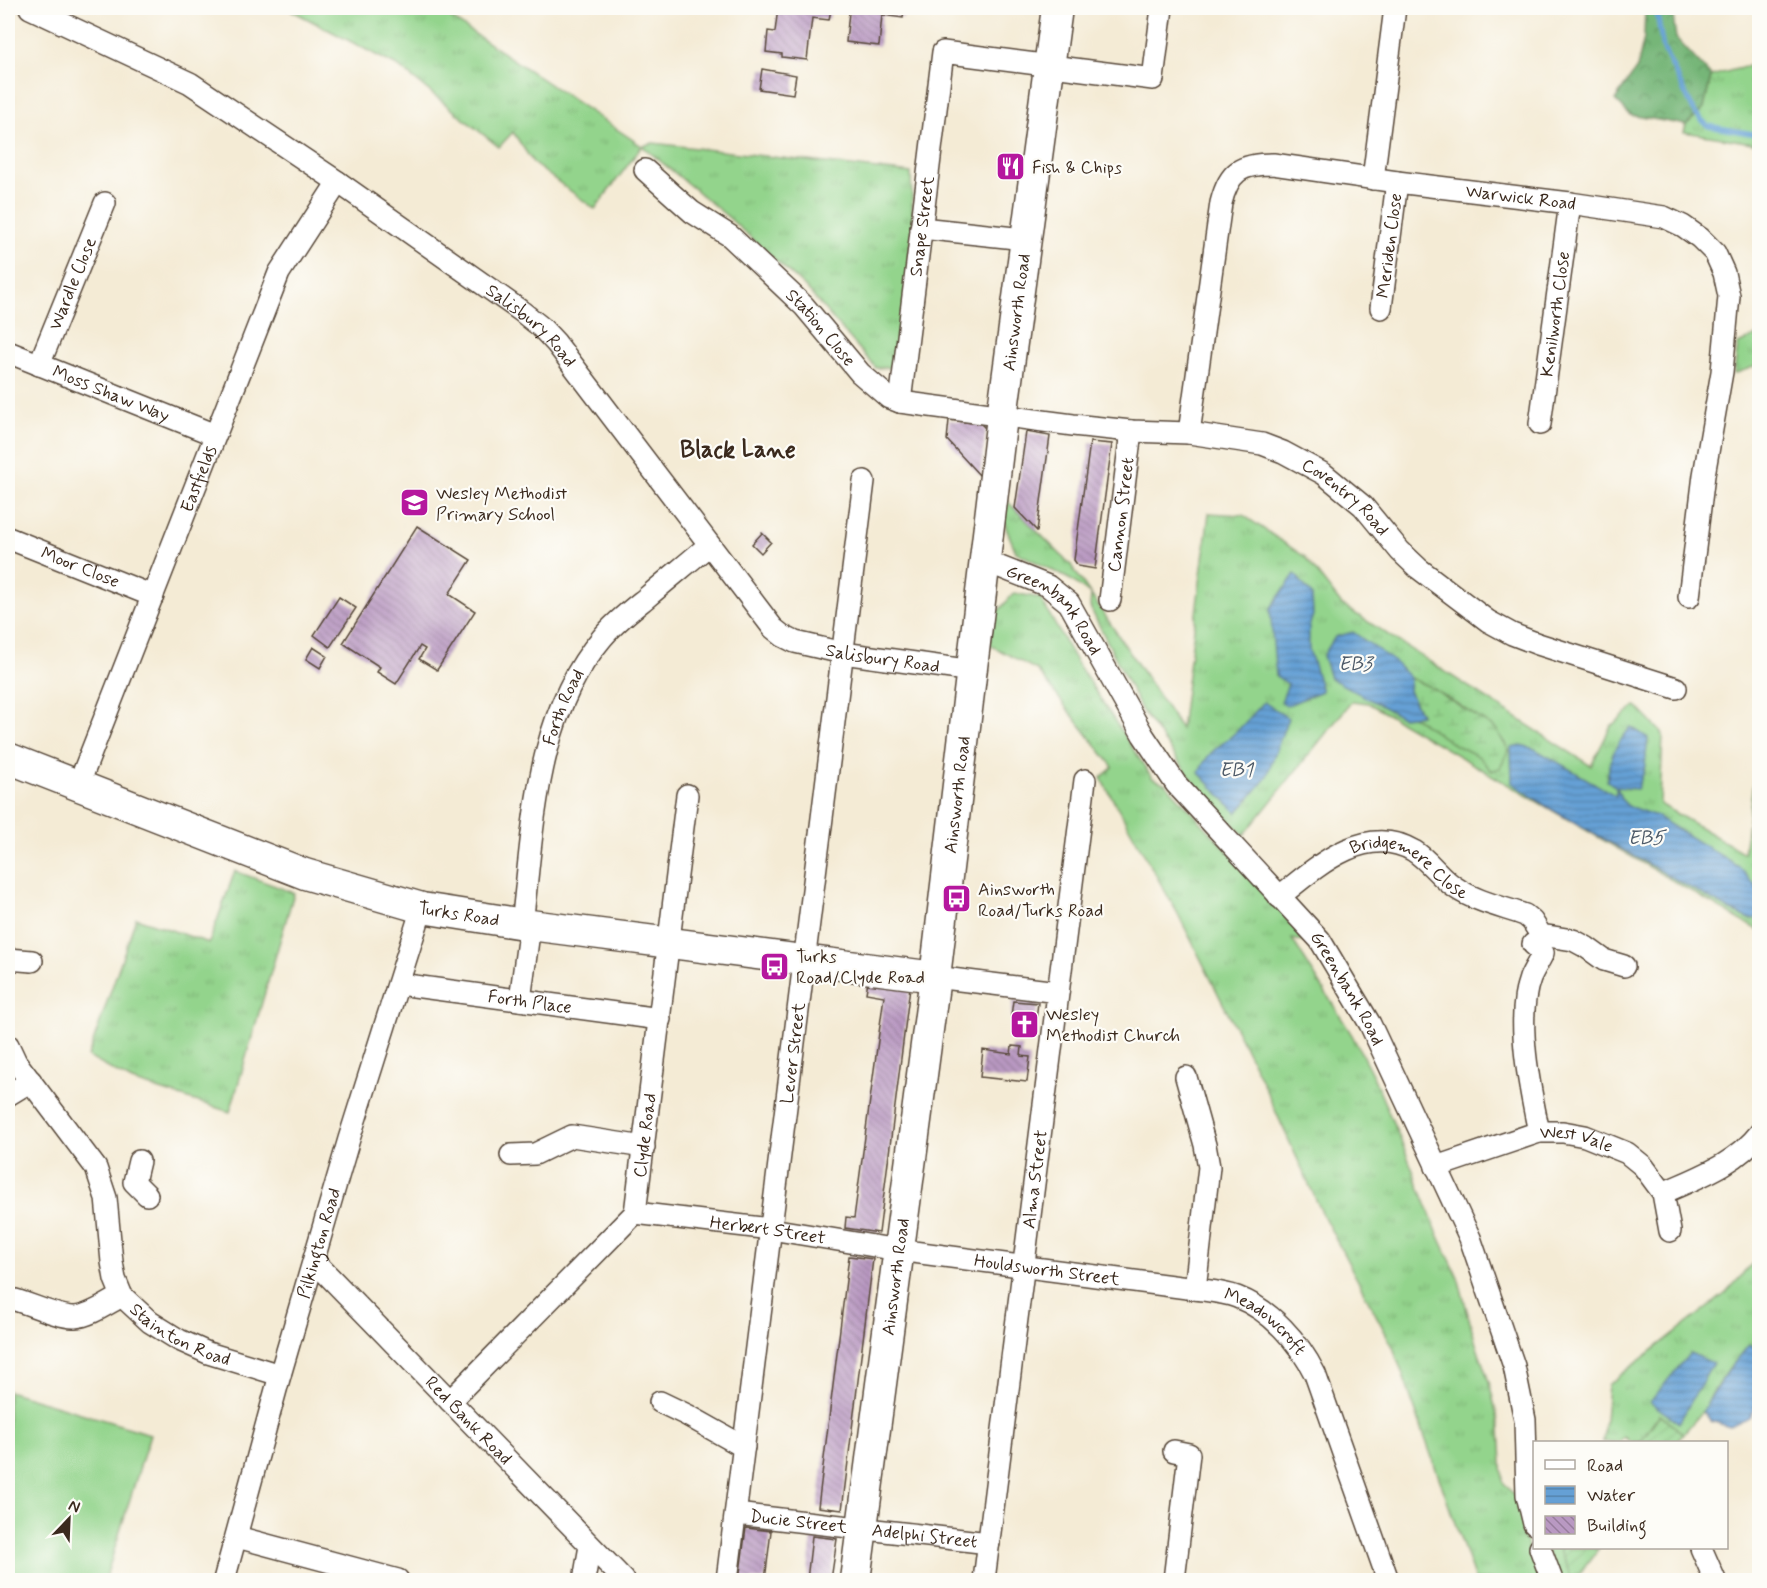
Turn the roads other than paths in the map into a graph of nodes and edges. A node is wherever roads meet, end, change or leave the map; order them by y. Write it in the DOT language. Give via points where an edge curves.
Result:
graph roads {
  1 [pos="30,8"];
  2 [pos="1056,8"];
  3 [pos="1162,8"];
  4 [pos="1395,8"];
  5 [pos="1050,65"];
  6 [pos="645,170"];
  7 [pos="1373,179"];
  8 [pos="338,182"];
  9 [pos="1397,182"];
  10 [pos="105,202"];
  11 [pos="1570,203"];
  12 [pos="921,228"];
  13 [pos="1025,239"];
  14 [pos="1380,308"];
  15 [pos="8,352"];
  16 [pos="39,365"];
  17 [pos="900,402"];
  18 [pos="1002,417"];
  19 [pos="1540,424"];
  20 [pos="1131,431"];
  21 [pos="1189,433"];
  22 [pos="214,435"];
  23 [pos="864,481"];
  24 [pos="8,538"];
  25 [pos="709,545"];
  26 [pos="985,561"];
  27 [pos="153,596"];
  28 [pos="1689,597"];
  29 [pos="1110,600"];
  30 [pos="843,653"];
  31 [pos="973,671"];
  32 [pos="1676,688"];
  33 [pos="8,758"];
  34 [pos="1085,780"];
  35 [pos="78,786"];
  36 [pos="687,795"];
  37 [pos="1279,897"];
  38 [pos="422,909"];
  39 [pos="526,924"];
  40 [pos="668,942"];
  41 [pos="1533,943"];
  42 [pos="8,959"];
  43 [pos="32,961"];
  44 [pos="804,961"];
  45 [pos="1628,967"];
  46 [pos="934,977"];
  47 [pos="399,984"];
  48 [pos="1058,992"];
  49 [pos="520,1000"];
  50 [pos="660,1019"];
  51 [pos="8,1045"];
  52 [pos="1187,1075"];
  53 [pos="31,1081"];
  54 [pos="8,1095"];
  55 [pos="1539,1132"];
  56 [pos="1760,1133"];
  57 [pos="644,1147"];
  58 [pos="511,1155"];
  59 [pos="139,1161"];
  60 [pos="1436,1167"];
  61 [pos="103,1188"];
  62 [pos="1663,1192"];
  63 [pos="636,1214"];
  64 [pos="771,1229"];
  65 [pos="1670,1231"];
  66 [pos="898,1250"];
  67 [pos="314,1261"];
  68 [pos="1024,1266"];
  69 [pos="1195,1289"];
  70 [pos="122,1296"];
  71 [pos="8,1298"];
  72 [pos="280,1375"];
  73 [pos="450,1401"];
  74 [pos="660,1402"];
  75 [pos="744,1447"];
  76 [pos="1174,1451"];
  77 [pos="736,1514"];
  78 [pos="1533,1520"];
  79 [pos="862,1528"];
  80 [pos="237,1537"];
  81 [pos="989,1543"];
  82 [pos="590,1546"];
  83 [pos="1540,1549"];
  84 [pos="1701,1549"];
  85 [pos="224,1581"];
  86 [pos="398,1581"];
  87 [pos="584,1581"];
  88 [pos="624,1581"];
  89 [pos="727,1581"];
  90 [pos="855,1581"];
  91 [pos="984,1581"];
  92 [pos="1174,1581"];
  93 [pos="1388,1581"];
  94 [pos="1552,1581"];
  95 [pos="1715,1581"];
  1 -- 8 [label="street, Salisbury Road" via="190,83"];
  2 -- 5 [label="main road, Ainsworth Road"];
  3 -- 5 [label="street" via="1153,79"];
  4 -- 7 [label="street"];
  5 -- 12 [label="street, Snape Street" via="943,52"];
  5 -- 13 [label="main road, Ainsworth Road"];
  6 -- 17 [label="street, Station Close" via="656,193 730,236 804,306 860,373 889,398"];
  7 -- 9 [label="street, Warwick Road"];
  7 -- 21 [label="street, Warwick Road" via="1273,164 1254,164 1240,169 1231,178 1221,203"];
  8 -- 22 [label="street, Eastfields" via="279,273"];
  8 -- 25 [label="street, Salisbury Road" via="541,327"];
  9 -- 11 [label="street, Warwick Road"];
  9 -- 14 [label="street, Meriden Close"];
  10 -- 16 [label="street, Wardle Close"];
  11 -- 19 [label="street, Kenilworth Close"];
  11 -- 28 [label="street, Warwick Road" via="1664,217 1700,238 1715,253 1724,273 1729,296 1722,372"];
  12 -- 13 [label="street"];
  12 -- 17 [label="street, Snape Street"];
  13 -- 18 [label="main road, Ainsworth Road"];
  15 -- 16 [label="street, Moss Shaw Way"];
  16 -- 22 [label="street, Moss Shaw Way"];
  17 -- 18 [label="street, Station Close"];
  18 -- 20 [label="street, Coventry Road"];
  18 -- 26 [label="main road, Ainsworth Road"];
  20 -- 21 [label="street, Coventry Road"];
  20 -- 29 [label="street, Cannon Street"];
  21 -- 32 [label="street, Coventry Road" via="1262,444 1324,474 1363,506 1418,568 1488,621 1512,634 1646,689"];
  22 -- 27 [label="street, Eastfields"];
  23 -- 30 [label="street, Lever Street" via="850,515"];
  24 -- 27 [label="street, Moor Close"];
  25 -- 30 [label="street, Salisbury Road" via="773,628 795,642"];
  25 -- 39 [label="street, Forth Road" via="609,629 586,658 565,696 540,776"];
  26 -- 31 [label="main road, Ainsworth Road"];
  26 -- 37 [label="street, Greenbank Road" via="1048,586 1069,603 1143,735 1176,784"];
  27 -- 35 [label="street, Eastfields"];
  30 -- 31 [label="street, Salisbury Road"];
  30 -- 44 [label="street, Lever Street"];
  31 -- 46 [label="main road, Ainsworth Road"];
  33 -- 35 [label="main road, Turks Road"];
  34 -- 48 [label="street, Alma Street"];
  35 -- 38 [label="main road, Turks Road" via="304,874"];
  36 -- 40 [label="street, Clyde Road"];
  37 -- 41 [label="street, Bridgemere Close" via="1316,867 1350,848 1390,842 1418,855 1458,890 1525,915 1532,921"];
  37 -- 60 [label="street, Greenbank Road" via="1320,940 1370,1024"];
  38 -- 39 [label="main road, Turks Road"];
  38 -- 47 [label="street, Pilkington Road"];
  39 -- 40 [label="main road, Turks Road"];
  39 -- 49 [label="street, Forth Road"];
  40 -- 44 [label="main road, Turks Road"];
  40 -- 50 [label="street, Clyde Road"];
  41 -- 45 [label="street" via="1573,940 1604,960"];
  41 -- 55 [label="street" via="1543,953 1529,980 1524,1011 1527,1066"];
  42 -- 43 [label="street"];
  44 -- 46 [label="main road, Turks Road"];
  44 -- 64 [label="street, Lever Street"];
  46 -- 48 [label="street"];
  46 -- 66 [label="main road, Ainsworth Road"];
  47 -- 49 [label="street, Forth Place"];
  47 -- 67 [label="street, Pilkington Road"];
  48 -- 68 [label="street, Alma Street"];
  49 -- 50 [label="street, Forth Place"];
  50 -- 57 [label="street, Clyde Road"];
  51 -- 53 [label="street, Stainton Road"];
  52 -- 69 [label="street, Meadowcroft" via="1209,1167"];
  53 -- 54 [label="street"];
  53 -- 61 [label="street, Stainton Road" via="89,1156"];
  55 -- 60 [label="street, West Vale"];
  55 -- 62 [label="street, West Vale" via="1585,1136 1627,1153"];
  56 -- 62 [label="street" via="1737,1157"];
  57 -- 58 [label="street" via="572,1136 535,1154"];
  57 -- 63 [label="street, Clyde Road"];
  59 -- 61 [label="street" via="141,1188"];
  60 -- 78 [label="street, Greenbank Road" via="1470,1238 1514,1366 1525,1420 1527,1495"];
  61 -- 70 [label="street, Stainton Road" via="112,1262"];
  62 -- 65 [label="street, West Vale"];
  63 -- 64 [label="street, Herbert Street"];
  63 -- 73 [label="street"];
  64 -- 66 [label="street, Herbert Street"];
  64 -- 75 [label="street, Lever Street"];
  66 -- 68 [label="street, Houldsworth Street"];
  66 -- 79 [label="main road, Ainsworth Road"];
  67 -- 72 [label="street, Pilkington Road"];
  67 -- 73 [label="street, Red Bank Road"];
  68 -- 69 [label="street, Houldsworth Street"];
  68 -- 81 [label="street, Alma Street"];
  69 -- 93 [label="street, Meadowcroft" via="1248,1302 1304,1353 1315,1374"];
  70 -- 71 [label="street" via="75,1317"];
  70 -- 72 [label="street, Stainton Road" via="150,1322 179,1340"];
  72 -- 80 [label="street, Pilkington Road"];
  73 -- 82 [label="street, Red Bank Road"];
  74 -- 75 [label="street"];
  75 -- 77 [label="street, Lever Street"];
  76 -- 92 [label="street" via="1189,1454"];
  77 -- 79 [label="street, Ducie Street"];
  77 -- 89 [label="street, Lever Street"];
  79 -- 81 [label="street, Adelphi Street"];
  79 -- 90 [label="main road, Ainsworth Road"];
  80 -- 85 [label="street, Pilkington Road"];
  80 -- 86 [label="street"];
  81 -- 91 [label="street, Alma Street"];
  82 -- 87 [label="street"];
  82 -- 88 [label="street, Red Bank Road"];
  83 -- 94 [label="street"];
  84 -- 95 [label="street"];
}
